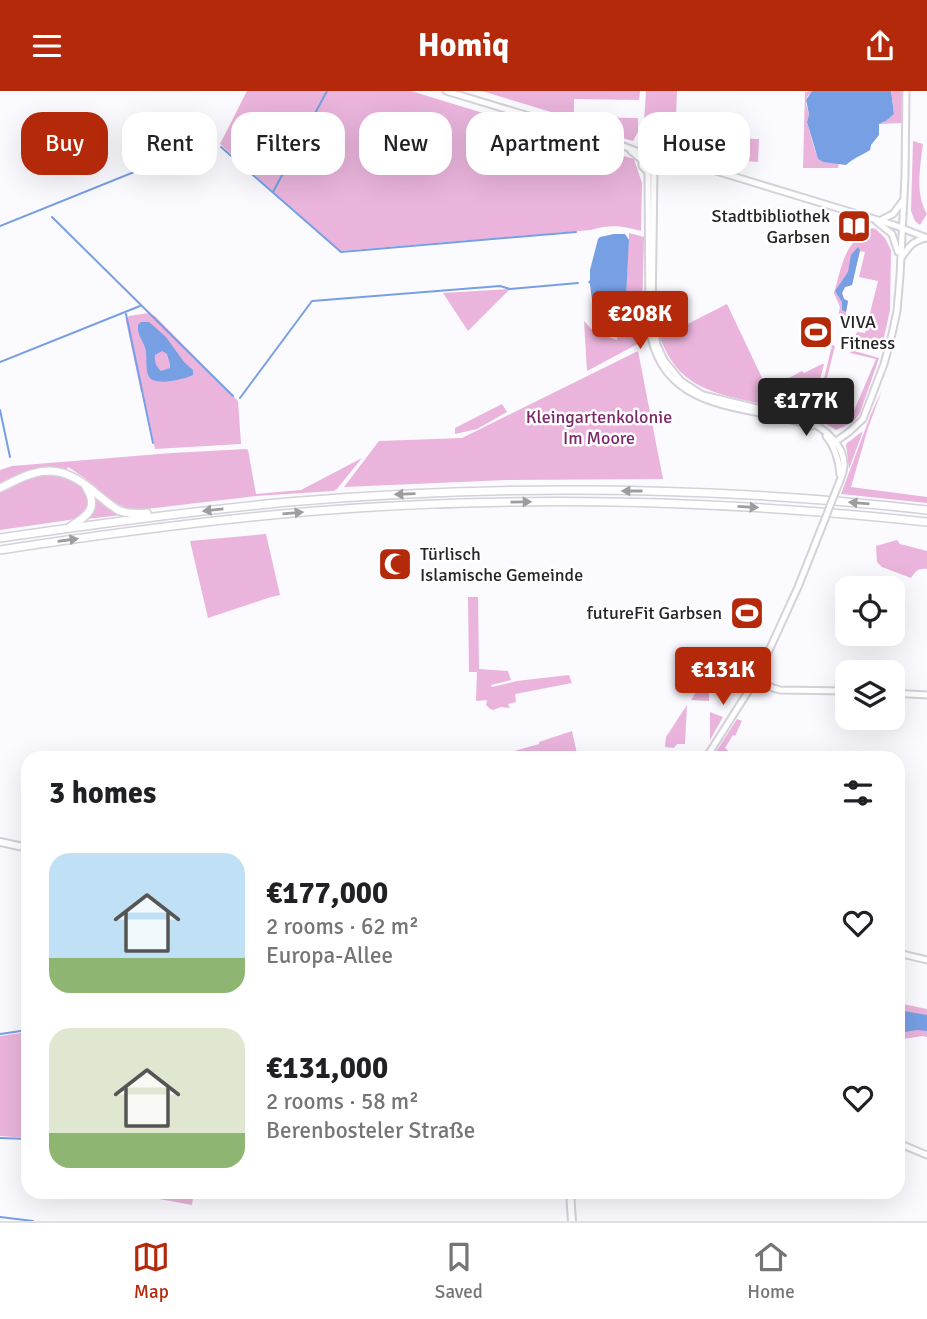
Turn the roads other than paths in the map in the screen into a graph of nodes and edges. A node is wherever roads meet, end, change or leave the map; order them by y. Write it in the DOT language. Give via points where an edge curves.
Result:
graph roads {
  1 [pos="446,91"];
  2 [pos="906,91"];
  3 [pos="626,147"];
  4 [pos="638,151"];
  5 [pos="638,157"];
  6 [pos="651,175"];
  7 [pos="726,175"];
  8 [pos="903,199"];
  9 [pos="876,220"];
  10 [pos="902,228"];
  11 [pos="927,238"];
  12 [pos="900,260"];
  13 [pos="834,443"];
  14 [pos="78,479"];
  15 [pos="0,488"];
  16 [pos="927,510"];
  17 [pos="186,512"];
  18 [pos="927,522"];
  19 [pos="68,528"];
  20 [pos="0,538"];
  21 [pos="0,550"];
  22 [pos="755,679"];
  23 [pos="835,691"];
  24 [pos="905,694"];
  25 [pos="927,695"];
  26 [pos="710,751"];
  27 [pos="0,842"];
  28 [pos="21,846"];
  29 [pos="905,955"];
  30 [pos="927,960"];
  31 [pos="905,1146"];
  32 [pos="927,1154"];
  33 [pos="570,1199"];
  34 [pos="572,1221"];
  1 -- 3 [label="street"];
  2 -- 8 [label="street"];
  3 -- 4 [label="street"];
  3 -- 5 [label="street"];
  6 -- 13 [label="street" via="652,317 657,345 670,369 703,395 803,419 825,431"];
  7 -- 9 [label="street"];
  8 -- 9 [label="street" via="893,214"];
  8 -- 10 [label="street"];
  9 -- 10 [label="street"];
  9 -- 12 [label="street" via="893,236"];
  10 -- 11 [label="street"];
  10 -- 12 [label="street"];
  11 -- 12 [label="street" via="910,244"];
  12 -- 13 [label="street" via="892,334 867,412"];
  13 -- 22 [label="street, bridge" via="844,471"];
  14 -- 15 [label="highway" via="44,471"];
  14 -- 17 [label="highway" via="121,511"];
  14 -- 19 [label="highway" via="91,494 92,503 85,518"];
  16 -- 17 [label="highway, one-way" via="720,493 548,490 386,495"];
  17 -- 19 [label="highway"];
  21 -- 18 [label="highway, one-way" via="224,520 456,503 709,505"];
  19 -- 20 [label="highway"];
  22 -- 23 [label="street" via="773,688"];
  22 -- 26 [label="street"];
  24 -- 25 [label="street"];
  27 -- 28 [label="main road"];
  29 -- 30 [label="street"];
  31 -- 32 [label="street"];
  33 -- 34 [label="main road"];
}
